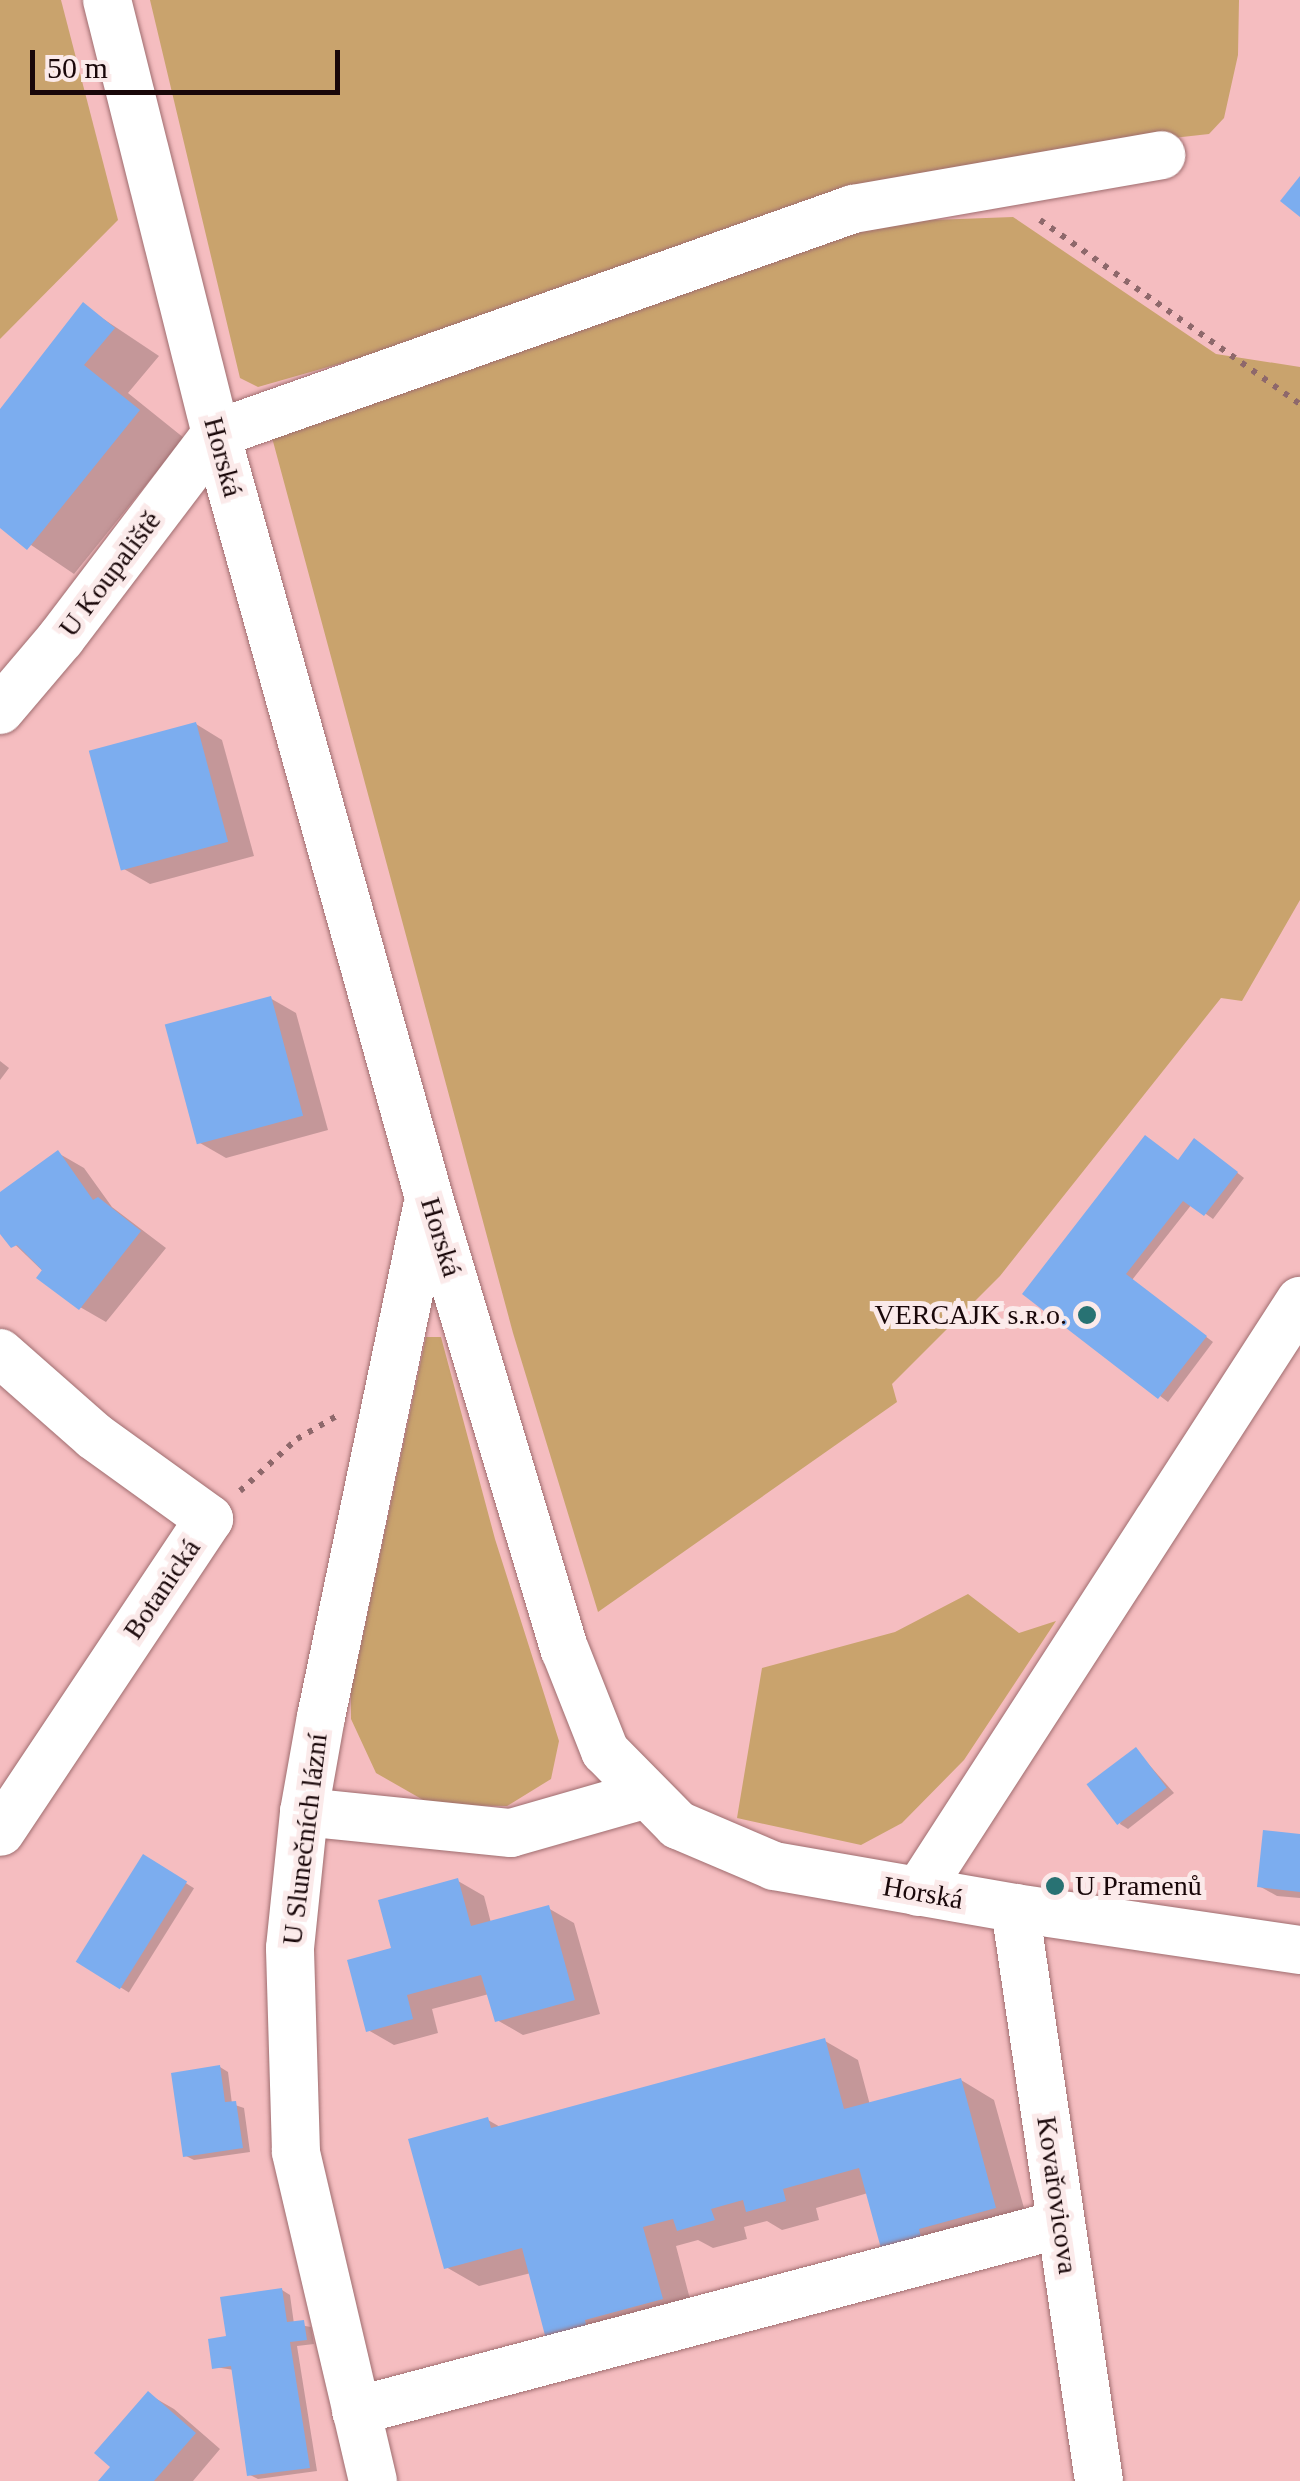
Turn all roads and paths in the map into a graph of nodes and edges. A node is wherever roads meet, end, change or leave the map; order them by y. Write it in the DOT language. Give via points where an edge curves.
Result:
graph roads {
  1 [pos="107,0"];
  2 [pos="1161,155"];
  3 [pos="990,185"];
  4 [pos="1300,404"];
  5 [pos="216,434"];
  6 [pos="0,710"];
  7 [pos="429,1198"];
  8 [pos="1300,1301"];
  9 [pos="0,1353"];
  10 [pos="394,1383"];
  11 [pos="209,1519"];
  12 [pos="648,1794"];
  13 [pos="304,1812"];
  14 [pos="0,1832"];
  15 [pos="918,1892"];
  16 [pos="1015,1908"];
  17 [pos="1300,1950"];
  18 [pos="1061,2224"];
  19 [pos="356,2411"];
  20 [pos="373,2481"];
  21 [pos="1098,2481"];
  1 -- 5 [label="street, Horská"];
  2 -- 3 [label="street"];
  3 -- 4 [label="path"];
  3 -- 5 [label="street" via="854,209"];
  5 -- 6 [label="street, U Koupaliště"];
  5 -- 7 [label="street, Horská"];
  7 -- 10 [label="street, U Slunečních lázní"];
  7 -- 12 [label="street, Horská" via="565,1650 605,1751"];
  8 -- 15 [label="street"];
  9 -- 11 [label="street, Botanická" via="94,1436"];
  10 -- 11 [label="path" via="297,1439"];
  10 -- 13 [label="street, U Slunečních lázní"];
  11 -- 14 [label="street, Botanická"];
  12 -- 13 [label="street" via="512,1833"];
  12 -- 15 [label="street, Horská" via="678,1825 774,1866"];
  13 -- 19 [label="street, U Slunečních lázní" via="290,1948 296,2152"];
  15 -- 16 [label="street, Horská"];
  16 -- 17 [label="street, Horská"];
  16 -- 18 [label="street, Kovařovicova"];
  18 -- 19 [label="street"];
  18 -- 21 [label="street, Kovařovicova"];
  19 -- 20 [label="street, U Slunečních lázní"];
}
